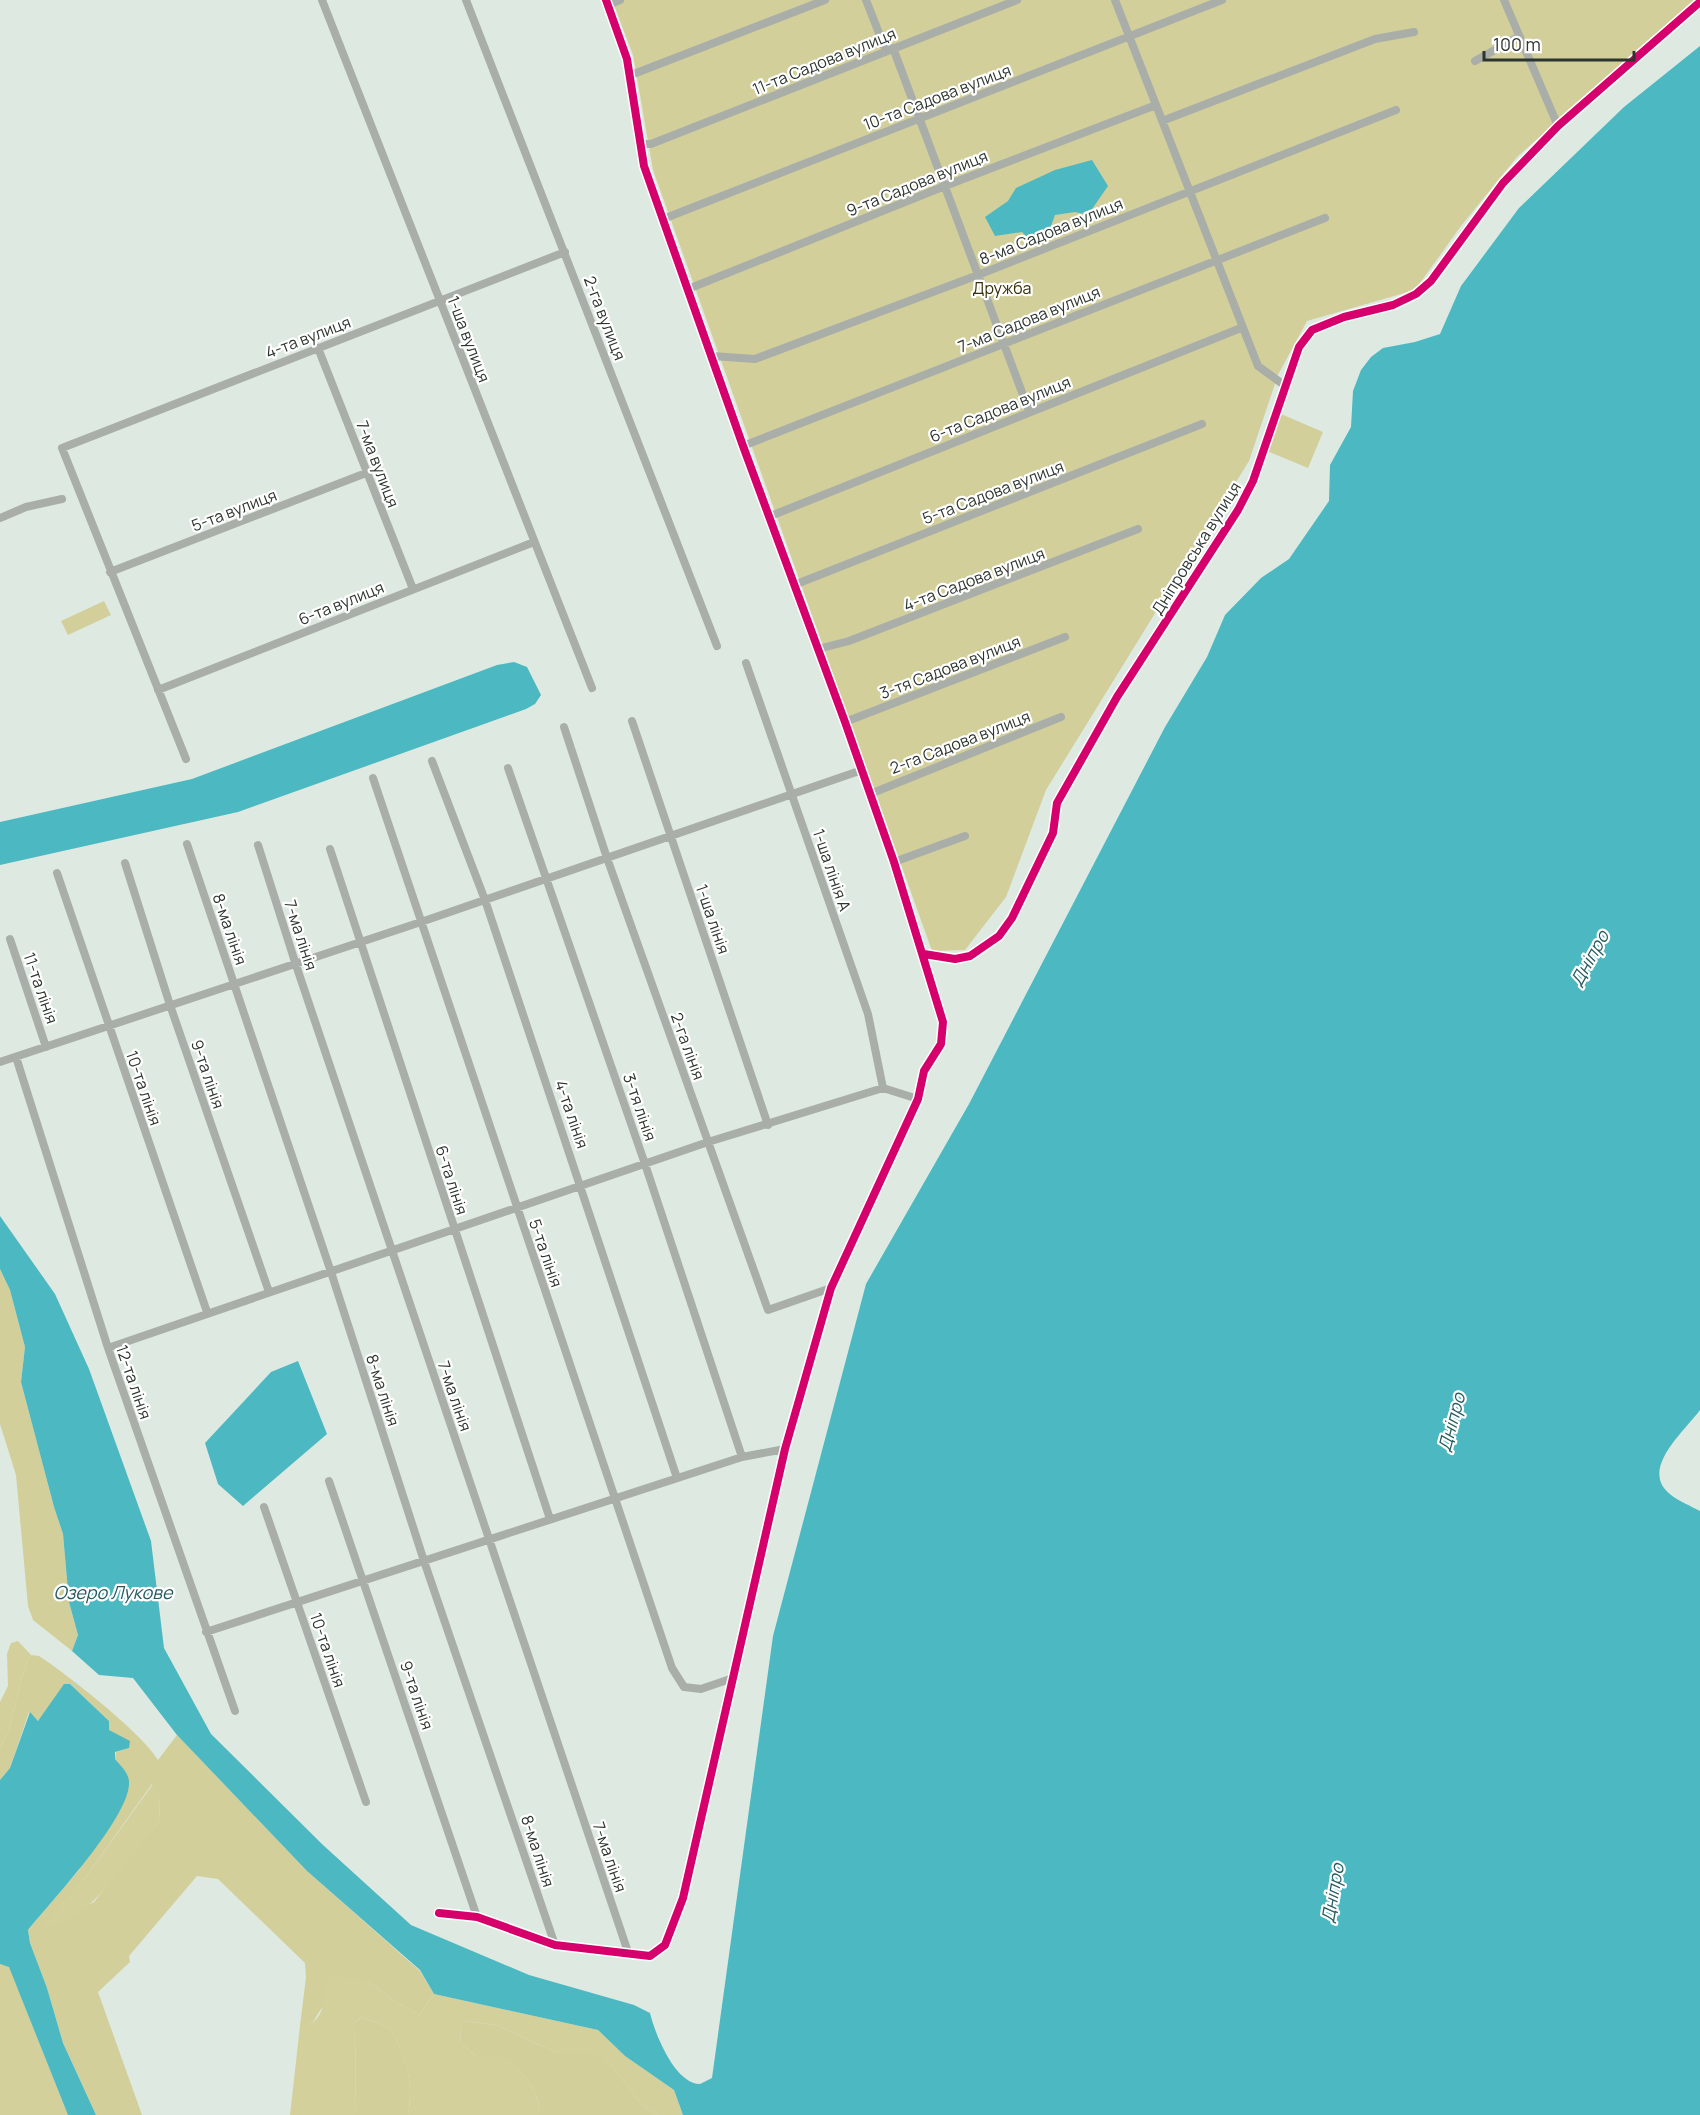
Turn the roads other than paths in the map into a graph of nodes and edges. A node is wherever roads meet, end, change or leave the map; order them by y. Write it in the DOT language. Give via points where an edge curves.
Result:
graph roads {
  1 [pos="322,0"];
  2 [pos="466,0"];
  3 [pos="620,0"];
  4 [pos="825,0"];
  5 [pos="866,0"];
  6 [pos="1017,0"];
  7 [pos="1115,0"];
  8 [pos="1222,0"];
  9 [pos="1504,0"];
  10 [pos="1700,2"];
  11 [pos="607,3"];
  12 [pos="1414,32"];
  13 [pos="1130,37"];
  14 [pos="1518,37"];
  15 [pos="890,50"];
  16 [pos="1475,61"];
  17 [pos="631,75"];
  18 [pos="1156,105"];
  19 [pos="1396,110"];
  20 [pos="919,117"];
  21 [pos="1162,121"];
  22 [pos="1558,126"];
  23 [pos="640,144"];
  24 [pos="945,186"];
  25 [pos="1188,190"];
  26 [pos="1325,218"];
  27 [pos="663,219"];
  28 [pos="564,252"];
  29 [pos="1215,260"];
  30 [pos="978,275"];
  31 [pos="688,289"];
  32 [pos="439,300"];
  33 [pos="1241,328"];
  34 [pos="1003,345"];
  35 [pos="318,348"];
  36 [pos="712,356"];
  37 [pos="1284,385"];
  38 [pos="1029,411"];
  39 [pos="1202,424"];
  40 [pos="743,446"];
  41 [pos="366,473"];
  42 [pos="62,499"];
  43 [pos="768,517"];
  44 [pos="0,518"];
  45 [pos="1138,529"];
  46 [pos="534,542"];
  47 [pos="110,572"];
  48 [pos="794,585"];
  49 [pos="413,589"];
  50 [pos="1065,637"];
  51 [pos="717,646"];
  52 [pos="818,649"];
  53 [pos="747,663"];
  54 [pos="592,688"];
  55 [pos="158,690"];
  56 [pos="1061,717"];
  57 [pos="632,721"];
  58 [pos="845,722"];
  59 [pos="564,727"];
  60 [pos="186,759"];
  61 [pos="432,761"];
  62 [pos="508,768"];
  63 [pos="861,770"];
  64 [pos="373,778"];
  65 [pos="792,794"];
  66 [pos="870,794"];
  67 [pos="964,836"];
  68 [pos="672,837"];
  69 [pos="187,843"];
  70 [pos="258,845"];
  71 [pos="330,849"];
  72 [pos="607,858"];
  73 [pos="894,862"];
  74 [pos="125,863"];
  75 [pos="57,873"];
  76 [pos="547,879"];
  77 [pos="485,900"];
  78 [pos="421,922"];
  79 [pos="10,939"];
  80 [pos="359,941"];
  81 [pos="924,954"];
  82 [pos="295,962"];
  83 [pos="234,983"];
  84 [pos="170,1005"];
  85 [pos="108,1026"];
  86 [pos="46,1047"];
  87 [pos="16,1057"];
  88 [pos="0,1062"];
  89 [pos="883,1088"];
  90 [pos="918,1098"];
  91 [pos="768,1125"];
  92 [pos="708,1142"];
  93 [pos="645,1164"];
  94 [pos="582,1187"];
  95 [pos="517,1209"];
  96 [pos="454,1231"];
  97 [pos="392,1250"];
  98 [pos="331,1272"];
  99 [pos="831,1288"];
  100 [pos="269,1292"];
  101 [pos="207,1312"];
  102 [pos="108,1348"];
  103 [pos="785,1449"];
  104 [pos="742,1457"];
  105 [pos="677,1478"];
  106 [pos="329,1481"];
  107 [pos="615,1498"];
  108 [pos="264,1507"];
  109 [pos="550,1519"];
  110 [pos="489,1539"];
  111 [pos="424,1561"];
  112 [pos="364,1581"];
  113 [pos="297,1603"];
  114 [pos="206,1632"];
  115 [pos="733,1678"];
  116 [pos="235,1711"];
  117 [pos="366,1802"];
  118 [pos="439,1913"];
  119 [pos="477,1917"];
  120 [pos="555,1945"];
  121 [pos="629,1955"];
  1 -- 32 [label="street, 1-ша вулиця"];
  2 -- 28 [label="street, 2-га вулиця"];
  3 -- 11 [label="street"];
  4 -- 17 [label="street"];
  5 -- 15 [label="street"];
  6 -- 15 [label="street, 11-та Садова вулиця"];
  7 -- 13 [label="street"];
  8 -- 13 [label="street, 10-та Садова вулиця"];
  9 -- 14 [label="street"];
  10 -- 22 [label="street, Дніпровська вулиця"];
  11 -- 17 [label="street"];
  12 -- 21 [label="street" via="1375,39"];
  13 -- 18 [label="street"];
  13 -- 20 [label="street, 10-та Садова вулиця"];
  14 -- 16 [label="street"];
  14 -- 22 [label="street"];
  15 -- 20 [label="street"];
  15 -- 23 [label="street, 11-та Садова вулиця" via="651,144"];
  17 -- 23 [label="street"];
  18 -- 21 [label="street"];
  18 -- 24 [label="street, 9-та Садова вулиця"];
  19 -- 25 [label="street, 8-ма Садова вулиця"];
  20 -- 24 [label="street"];
  20 -- 27 [label="street, 10-та Садова вулиця"];
  21 -- 25 [label="street"];
  22 -- 37 [label="street, Дніпровська вулиця" via="1503,183 1431,281 1394,305 1344,317 1312,330 1299,347"];
  23 -- 27 [label="street"];
  24 -- 30 [label="street"];
  24 -- 31 [label="street, 9-та Садова вулиця"];
  25 -- 29 [label="street"];
  25 -- 30 [label="street, 8-ма Садова вулиця"];
  26 -- 29 [label="street, 7-ма Садова вулиця"];
  27 -- 31 [label="street"];
  28 -- 32 [label="street, 4-та вулиця"];
  28 -- 51 [label="street, 2-га вулиця"];
  29 -- 33 [label="street"];
  29 -- 34 [label="street, 7-ма Садова вулиця"];
  30 -- 34 [label="street"];
  30 -- 36 [label="street, 8-ма Садова вулиця" via="755,359"];
  31 -- 36 [label="street"];
  32 -- 35 [label="street, 4-та вулиця"];
  32 -- 46 [label="street, 1-ша вулиця"];
  33 -- 37 [label="street" via="1258,366"];
  33 -- 38 [label="street, 6-та Садова вулиця"];
  34 -- 38 [label="street"];
  34 -- 40 [label="street, 7-ма Садова вулиця"];
  35 -- 41 [label="street, 7-ма вулиця"];
  35 -- 47 [label="street, 4-та вулиця" via="62,448"];
  36 -- 40 [label="street"];
  37 -- 81 [label="street, Дніпровська вулиця" via="1267,444 1238,510 1117,697 1057,803 1053,833 1012,918 999,936 970,956 955,959"];
  38 -- 43 [label="street, 6-та Садова вулиця"];
  39 -- 48 [label="street, 5-та Садова вулиця"];
  40 -- 43 [label="street"];
  41 -- 47 [label="street, 5-та вулиця"];
  41 -- 49 [label="street, 7-ма вулиця"];
  42 -- 44 [label="street"];
  43 -- 48 [label="street"];
  45 -- 52 [label="street, 4-та Садова вулиця" via="849,641"];
  46 -- 49 [label="street, 6-та вулиця"];
  46 -- 54 [label="street, 1-ша вулиця"];
  47 -- 55 [label="street"];
  48 -- 52 [label="street"];
  49 -- 55 [label="street, 6-та вулиця"];
  50 -- 58 [label="street, 3-тя Садова вулиця"];
  52 -- 58 [label="street"];
  53 -- 65 [label="street, 1-ша лінія А"];
  55 -- 60 [label="street"];
  56 -- 66 [label="street, 2-га Садова вулиця"];
  57 -- 68 [label="street, 1-ша лінія"];
  58 -- 63 [label="street"];
  59 -- 72 [label="street, 2-га лінія"];
  61 -- 77 [label="street, 4-та лінія"];
  62 -- 76 [label="street, 3-тя лінія"];
  63 -- 65 [label="street"];
  63 -- 66 [label="street"];
  64 -- 78 [label="street, 5-та лінія"];
  65 -- 68 [label="street"];
  65 -- 89 [label="street, 1-ша лінія А" via="868,1014"];
  66 -- 73 [label="street"];
  67 -- 73 [label="street"];
  68 -- 72 [label="street"];
  68 -- 91 [label="street, 1-ша лінія"];
  69 -- 83 [label="street, 8-ма лінія"];
  70 -- 82 [label="street, 7-ма лінія"];
  71 -- 80 [label="street, 6-та лінія"];
  72 -- 76 [label="street"];
  72 -- 92 [label="street, 2-га лінія"];
  73 -- 81 [label="street"];
  74 -- 84 [label="street, 9-та лінія"];
  75 -- 85 [label="street, 10-та лінія"];
  76 -- 77 [label="street"];
  76 -- 93 [label="street, 3-тя лінія"];
  77 -- 78 [label="street"];
  77 -- 94 [label="street, 4-та лінія"];
  78 -- 80 [label="street"];
  78 -- 95 [label="street, 5-та лінія"];
  79 -- 86 [label="street, 11-та лінія"];
  80 -- 82 [label="street"];
  80 -- 96 [label="street, 6-та лінія"];
  81 -- 90 [label="street" via="943,1022 941,1044 924,1071"];
  82 -- 83 [label="street"];
  82 -- 97 [label="street, 7-ма лінія"];
  83 -- 84 [label="street"];
  83 -- 98 [label="street, 8-ма лінія"];
  84 -- 85 [label="street"];
  84 -- 100 [label="street, 9-та лінія"];
  85 -- 86 [label="street"];
  85 -- 101 [label="street, 10-та лінія"];
  86 -- 87 [label="street"];
  87 -- 88 [label="street"];
  87 -- 102 [label="street, 12-та лінія"];
  89 -- 90 [label="street"];
  89 -- 91 [label="street"];
  90 -- 99 [label="street"];
  91 -- 92 [label="street"];
  92 -- 93 [label="street"];
  92 -- 99 [label="street, 2-га лінія" via="768,1310"];
  93 -- 94 [label="street"];
  93 -- 104 [label="street, 3-тя лінія"];
  94 -- 95 [label="street"];
  94 -- 105 [label="street, 4-та лінія"];
  95 -- 96 [label="street"];
  95 -- 107 [label="street, 5-та лінія"];
  96 -- 97 [label="street"];
  96 -- 109 [label="street, 6-та лінія"];
  97 -- 98 [label="street"];
  97 -- 110 [label="street, 7-ма лінія"];
  98 -- 100 [label="street"];
  98 -- 111 [label="street, 8-ма лінія"];
  99 -- 103 [label="street"];
  100 -- 101 [label="street"];
  101 -- 102 [label="street"];
  102 -- 114 [label="street, 12-та лінія"];
  103 -- 104 [label="street"];
  103 -- 115 [label="street"];
  104 -- 105 [label="street"];
  105 -- 107 [label="street"];
  106 -- 112 [label="street, 9-та лінія"];
  107 -- 109 [label="street"];
  107 -- 115 [label="street, 5-та лінія" via="672,1668 684,1687 701,1689"];
  108 -- 113 [label="street, 10-та лінія"];
  109 -- 110 [label="street"];
  110 -- 111 [label="street"];
  110 -- 121 [label="street, 7-ма лінія"];
  111 -- 112 [label="street"];
  111 -- 120 [label="street, 8-ма лінія"];
  112 -- 113 [label="street"];
  112 -- 119 [label="street, 9-та лінія"];
  113 -- 114 [label="street"];
  113 -- 117 [label="street, 10-та лінія"];
  114 -- 116 [label="street, 12-та лінія"];
  115 -- 121 [label="street" via="683,1898 665,1945 650,1956"];
  118 -- 119 [label="street"];
  119 -- 120 [label="street"];
  120 -- 121 [label="street"];
}
